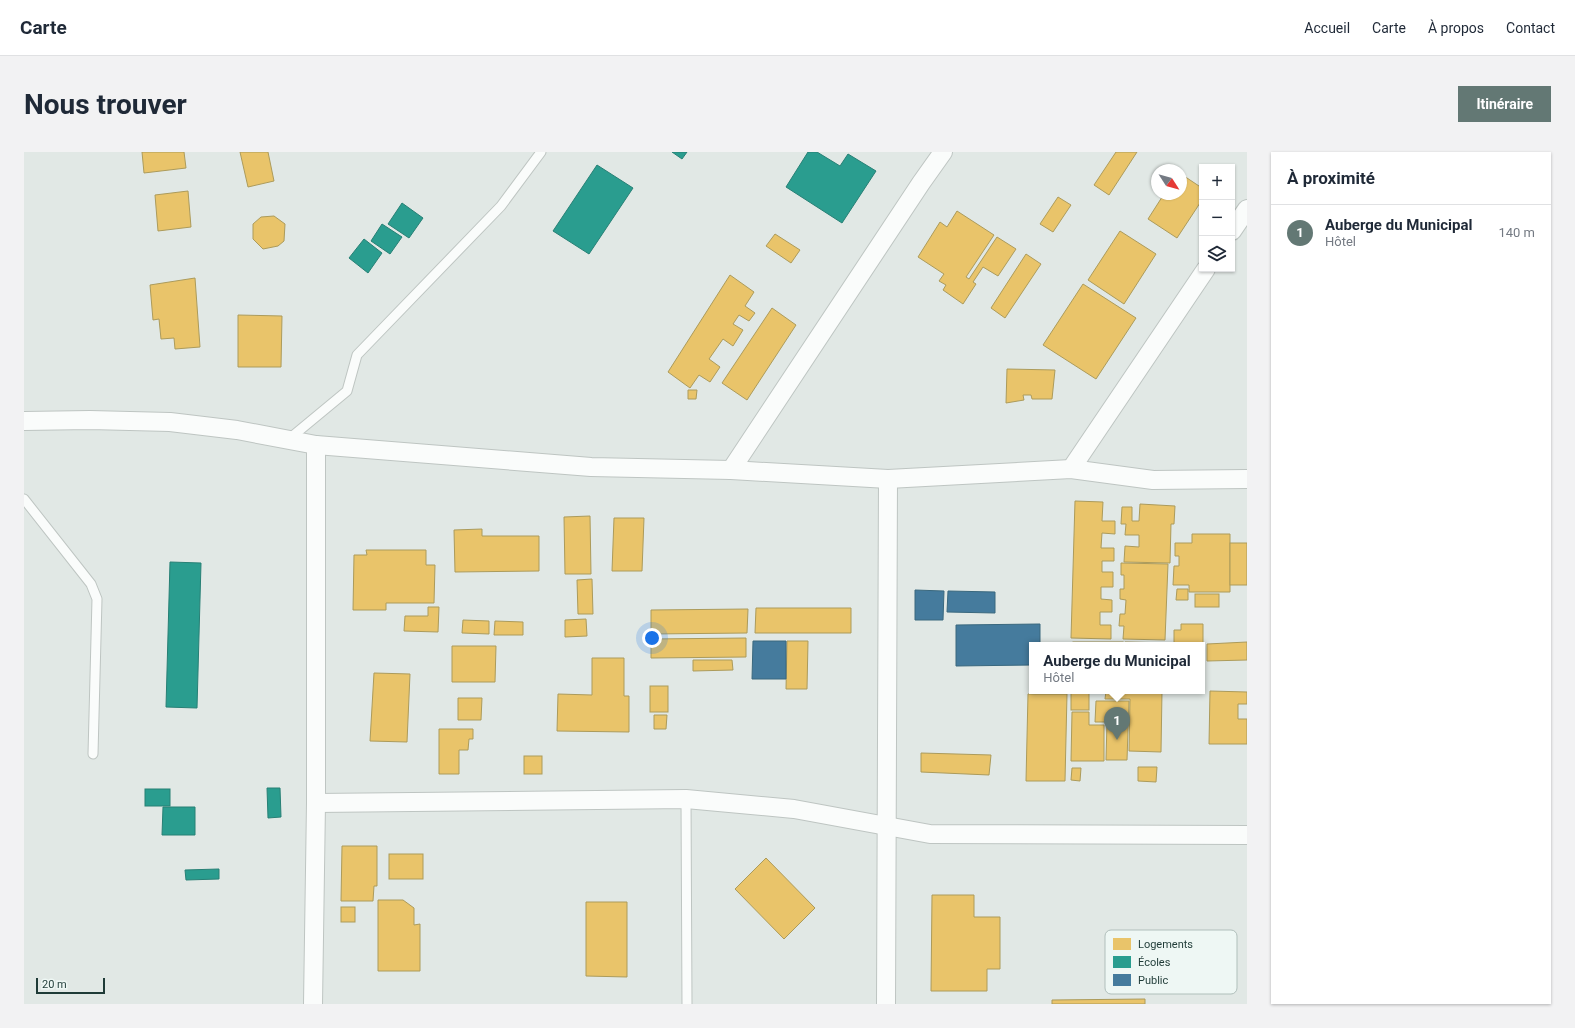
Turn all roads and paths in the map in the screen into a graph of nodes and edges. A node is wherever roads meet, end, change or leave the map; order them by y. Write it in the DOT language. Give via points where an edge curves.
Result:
graph roads {
  1 [pos="542,152"];
  2 [pos="943,152"];
  3 [pos="1247,209"];
  4 [pos="1235,227"];
  5 [pos="1204,272"];
  6 [pos="24,421"];
  7 [pos="288,439"];
  8 [pos="316,445"];
  9 [pos="1071,469"];
  10 [pos="731,470"];
  11 [pos="888,479"];
  12 [pos="1247,479"];
  13 [pos="24,499"];
  14 [pos="93,754"];
  15 [pos="686,799"];
  16 [pos="316,803"];
  17 [pos="887,826"];
  18 [pos="1247,836"];
  19 [pos="313,1004"];
  20 [pos="687,1004"];
  21 [pos="886,1004"];
  1 -- 7 [label="lane" via="501,206 357,355 347,391"];
  2 -- 10 [label="street"];
  3 -- 4 [label="street"];
  5 -- 9 [label="street"];
  6 -- 7 [label="street" via="170,422"];
  7 -- 8 [label="street"];
  8 -- 10 [label="street" via="591,467"];
  8 -- 16 [label="street"];
  9 -- 11 [label="street"];
  9 -- 12 [label="street" via="1153,480"];
  10 -- 11 [label="street"];
  11 -- 17 [label="street"];
  13 -- 14 [label="lane" via="91,584 97,599"];
  15 -- 16 [label="street"];
  15 -- 17 [label="street" via="794,809"];
  15 -- 20 [label="lane"];
  16 -- 19 [label="street"];
  17 -- 18 [label="street" via="930,834"];
  17 -- 21 [label="street"];
}
